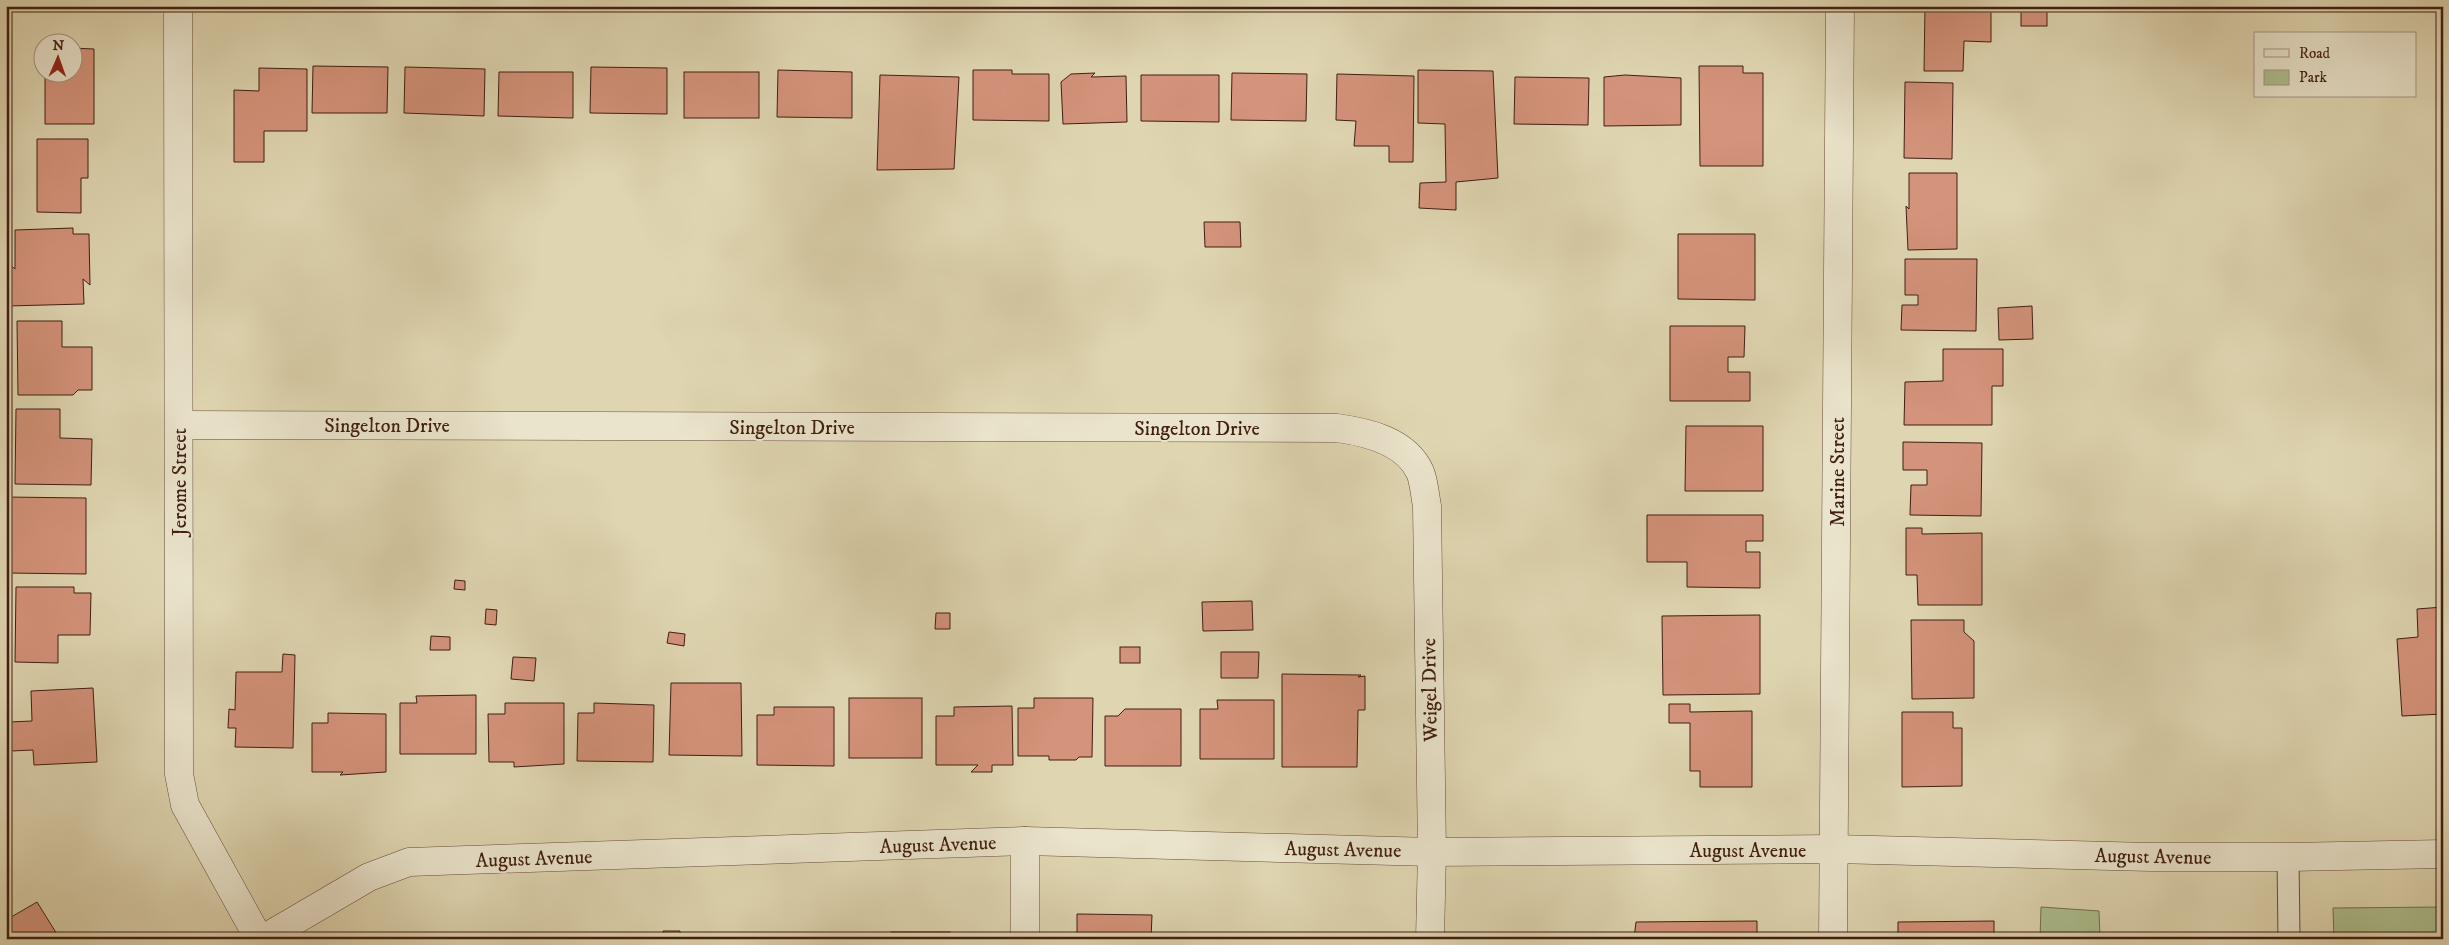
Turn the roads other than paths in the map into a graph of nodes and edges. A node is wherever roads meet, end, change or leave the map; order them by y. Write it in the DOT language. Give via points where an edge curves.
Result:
graph roads {
  1 [pos="178,6"];
  2 [pos="1840,6"];
  3 [pos="179,425"];
  4 [pos="1401,448"];
  5 [pos="1025,841"];
  6 [pos="1834,849"];
  7 [pos="1432,852"];
  8 [pos="2443,854"];
  9 [pos="2288,857"];
  10 [pos="258,939"];
  11 [pos="264,939"];
  12 [pos="1025,939"];
  13 [pos="1430,939"];
  14 [pos="1834,939"];
  15 [pos="2288,939"];
  1 -- 3 [label="street, Jerome Street"];
  2 -- 6 [label="street, Marine Street"];
  3 -- 4 [label="street, Singelton Drive" via="1337,428 1366,432"];
  3 -- 10 [label="street, Jerome Street" via="179,774 185,805"];
  4 -- 7 [label="street, Weigel Drive" via="1420,472 1426,506"];
  5 -- 7 [label="street, August Avenue"];
  5 -- 11 [label="street, August Avenue" via="408,862 369,877"];
  5 -- 12 [label="street"];
  6 -- 7 [label="street, August Avenue"];
  6 -- 9 [label="street, August Avenue"];
  6 -- 14 [label="street, Marine Street"];
  7 -- 13 [label="street, Weigel Drive"];
  8 -- 9 [label="street, August Avenue"];
  9 -- 15 [label="lane"];
}
